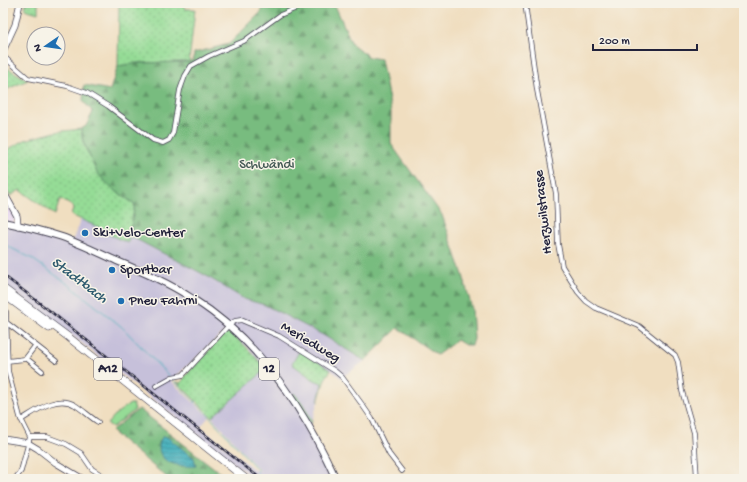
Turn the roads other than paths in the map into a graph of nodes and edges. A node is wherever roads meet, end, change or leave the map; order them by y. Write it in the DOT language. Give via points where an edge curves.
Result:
graph roads {
  1 [pos="20,3"];
  2 [pos="309,3"];
  3 [pos="525,3"];
  4 [pos="3,51"];
  5 [pos="3,56"];
  6 [pos="3,190"];
  7 [pos="3,222"];
  8 [pos="18,226"];
  9 [pos="3,288"];
  10 [pos="3,294"];
  11 [pos="6,312"];
  12 [pos="7,323"];
  13 [pos="229,325"];
  14 [pos="36,346"];
  15 [pos="26,358"];
  16 [pos="56,361"];
  17 [pos="5,362"];
  18 [pos="42,371"];
  19 [pos="156,386"];
  20 [pos="21,420"];
  21 [pos="98,422"];
  22 [pos="30,436"];
  23 [pos="3,439"];
  24 [pos="28,443"];
  25 [pos="402,471"];
  26 [pos="15,479"];
  27 [pos="83,479"];
  28 [pos="108,479"];
  29 [pos="238,479"];
  30 [pos="246,479"];
  31 [pos="336,479"];
  32 [pos="696,479"];
  1 -- 4 [label="street" via="15,25"];
  2 -- 5 [label="street" via="280,15 244,41 191,66 180,90 173,133 169,140 163,143 153,140 87,93 68,86 28,78"];
  3 -- 32 [label="street, Herzwilstrasse" via="537,90 556,194 558,244 562,266 586,301 638,326 675,355 694,433"];
  6 -- 8 [label="street" via="17,216"];
  7 -- 8 [label="main road, 12"];
  8 -- 13 [label="main road, 12" via="70,240 152,276 193,299"];
  9 -- 30 [label="highway, A12"];
  10 -- 29 [label="highway, A12"];
  11 -- 12 [label="street"];
  12 -- 14 [label="street"];
  12 -- 17 [label="street"];
  13 -- 19 [label="street" via="183,375 172,377"];
  13 -- 25 [label="street, Meriedweg" via="241,320 275,334 342,377 372,419 387,451"];
  13 -- 31 [label="main road, 12" via="260,358 297,407"];
  14 -- 15 [label="street"];
  14 -- 16 [label="street"];
  15 -- 17 [label="street"];
  15 -- 18 [label="street"];
  17 -- 20 [label="street"];
  20 -- 21 [label="street" via="52,403 63,401 75,405"];
  20 -- 22 [label="street"];
  22 -- 24 [label="street"];
  22 -- 28 [label="street" via="47,437 66,444 81,453 92,469"];
  23 -- 24 [label="street"];
  24 -- 26 [label="street" via="21,471"];
  24 -- 27 [label="street"];
}
